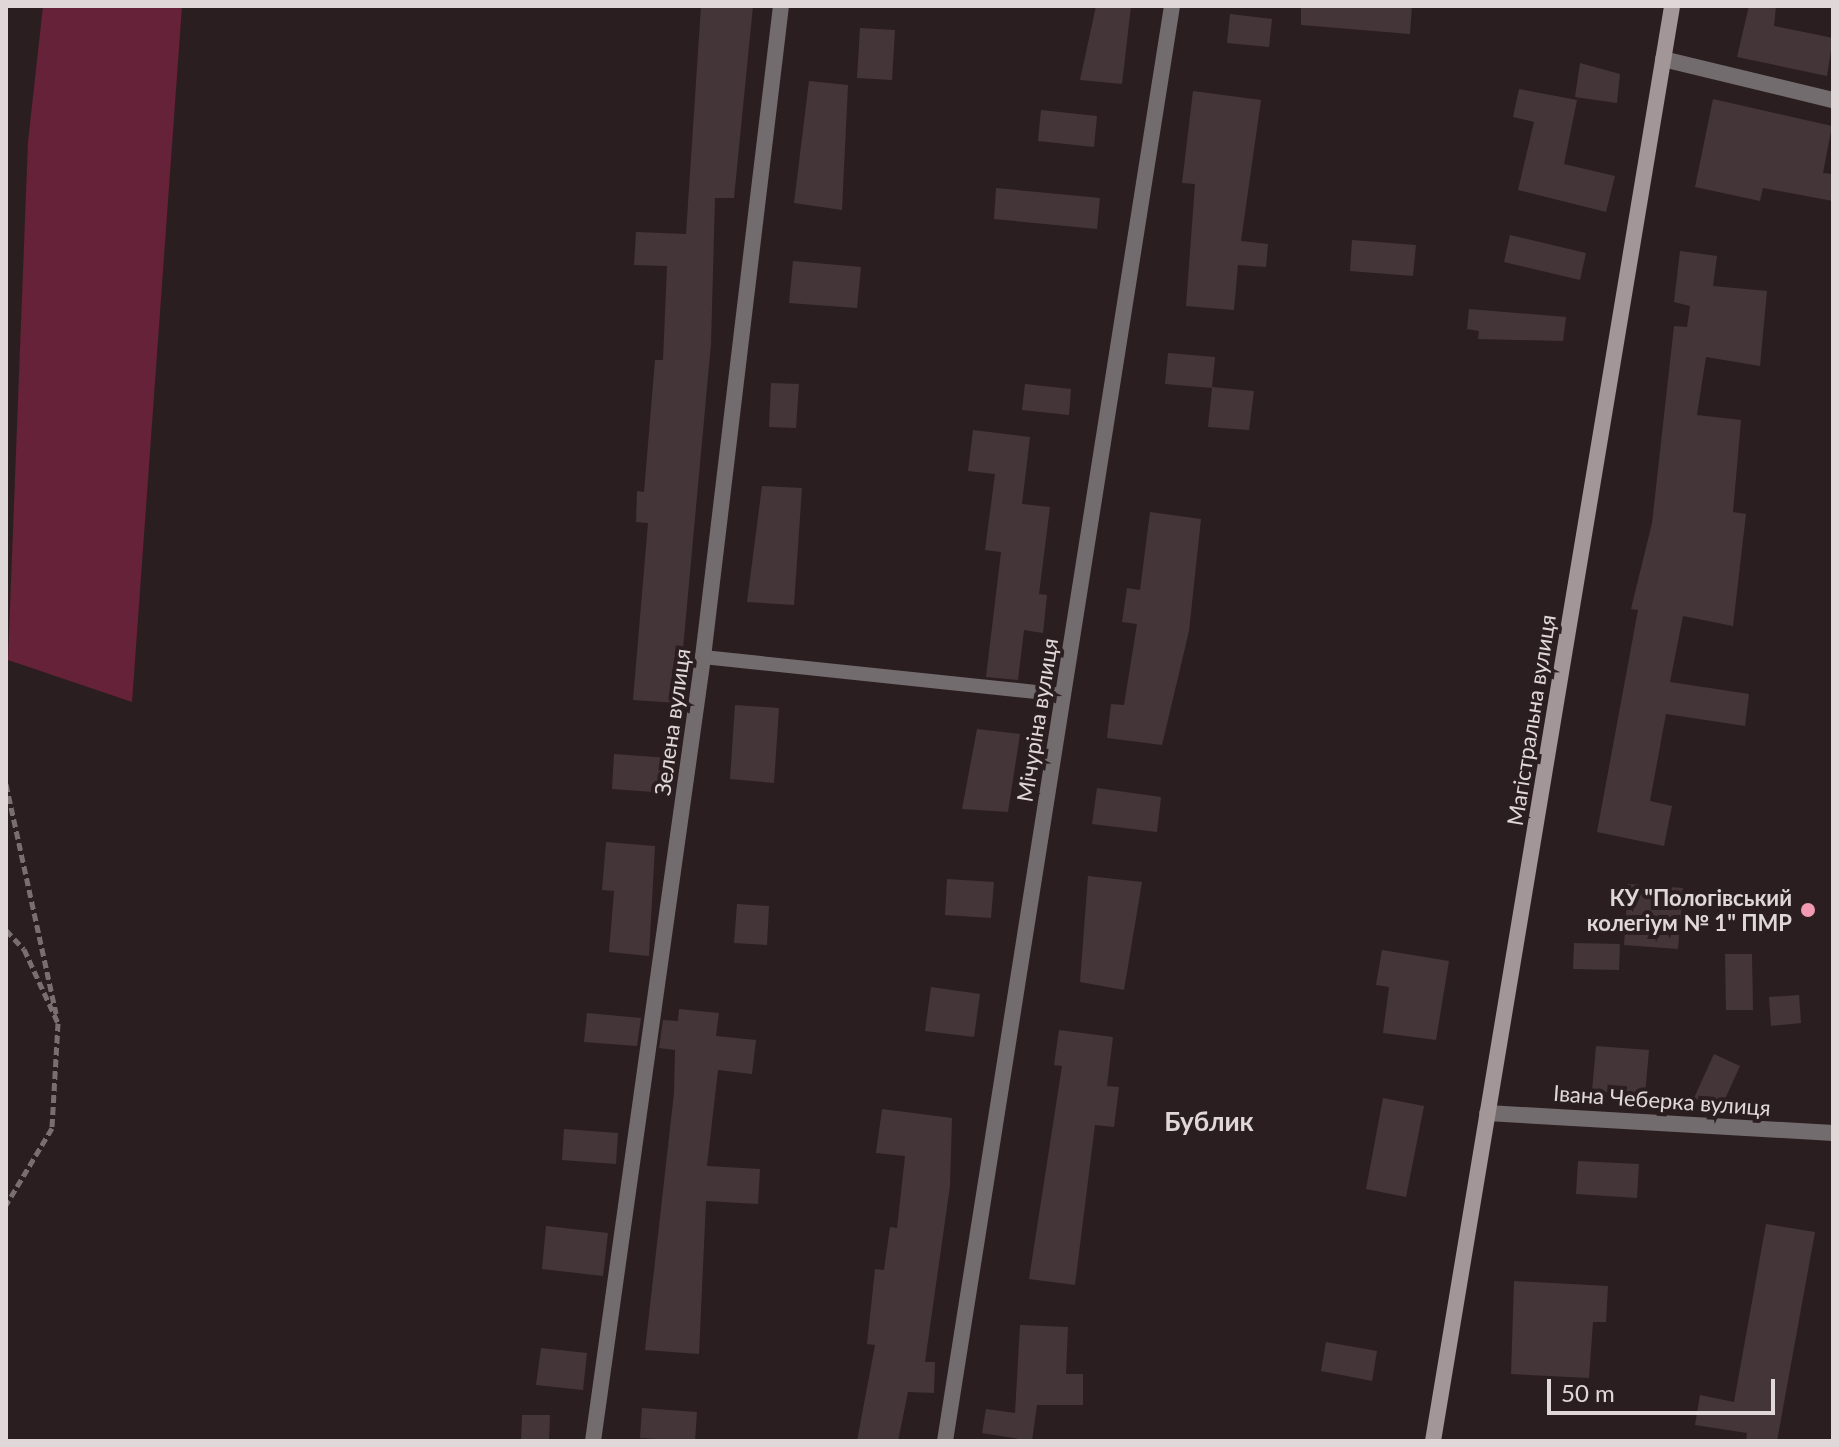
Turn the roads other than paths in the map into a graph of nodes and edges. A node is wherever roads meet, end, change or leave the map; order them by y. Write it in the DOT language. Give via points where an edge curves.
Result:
graph roads {
  1 [pos="781,6"];
  2 [pos="1172,6"];
  3 [pos="1672,6"];
  4 [pos="1663,59"];
  5 [pos="1833,100"];
  6 [pos="703,657"];
  7 [pos="1063,695"];
  8 [pos="1487,1113"];
  9 [pos="1833,1133"];
  10 [pos="593,1441"];
  11 [pos="945,1441"];
  12 [pos="1433,1441"];
  1 -- 6 [label="street, Зелена вулиця"];
  2 -- 7 [label="street, Мічуріна вулиця"];
  3 -- 4 [label="main road, Магістральна вулиця"];
  4 -- 5 [label="street"];
  4 -- 8 [label="main road, Магістральна вулиця"];
  6 -- 7 [label="lane"];
  6 -- 10 [label="street, Зелена вулиця"];
  7 -- 11 [label="street, Мічуріна вулиця"];
  8 -- 9 [label="street, Івана Чеберка вулиця"];
  8 -- 12 [label="main road, Магістральна вулиця"];
}
